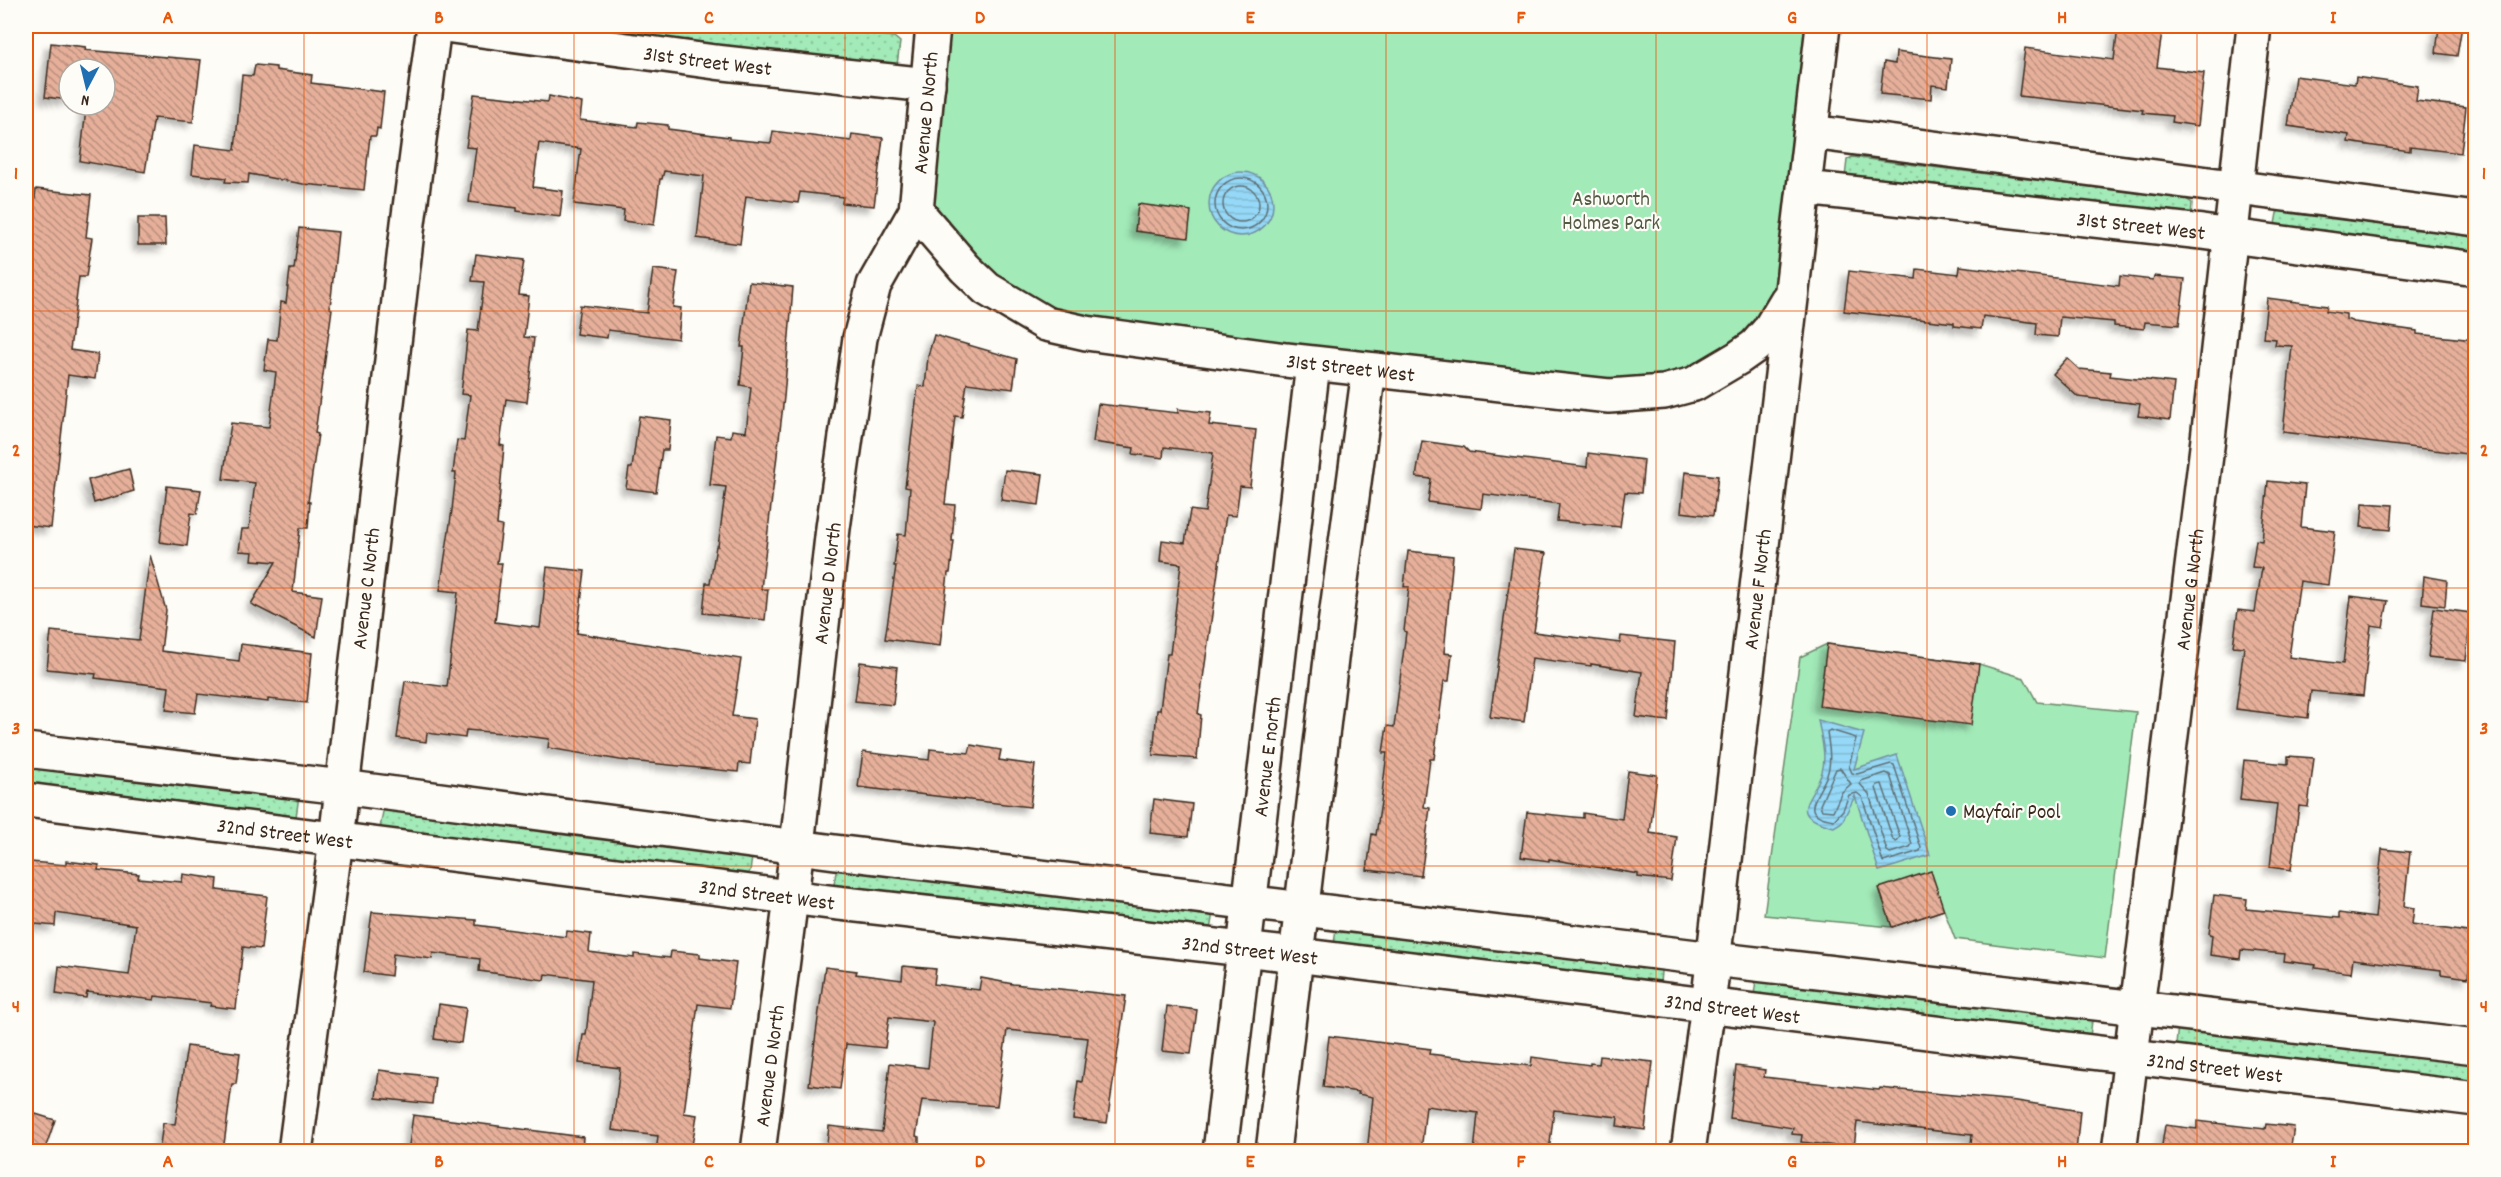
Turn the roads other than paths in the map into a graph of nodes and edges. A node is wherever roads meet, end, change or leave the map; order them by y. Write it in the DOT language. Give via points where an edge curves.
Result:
graph roads {
  1 [pos="434,26"];
  2 [pos="453,26"];
  3 [pos="928,26"];
  4 [pos="1823,26"];
  5 [pos="2254,26"];
  6 [pos="928,86"];
  7 [pos="1811,132"];
  8 [pos="1805,188"];
  9 [pos="2235,189"];
  10 [pos="916,211"];
  11 [pos="2475,219"];
  12 [pos="2230,236"];
  13 [pos="2475,269"];
  14 [pos="1791,293"];
  15 [pos="1313,364"];
  16 [pos="1369,370"];
  17 [pos="26,750"];
  18 [pos="342,787"];
  19 [pos="26,800"];
  20 [pos="336,840"];
  21 [pos="795,848"];
  22 [pos="791,897"];
  23 [pos="1251,903"];
  24 [pos="1302,907"];
  25 [pos="1245,950"];
  26 [pos="1296,955"];
  27 [pos="1713,959"];
  28 [pos="1708,1005"];
  29 [pos="2136,1007"];
  30 [pos="2475,1047"];
  31 [pos="2130,1056"];
  32 [pos="2475,1099"];
  33 [pos="295,1152"];
  34 [pos="758,1152"];
  35 [pos="1220,1152"];
  36 [pos="1274,1152"];
  37 [pos="1688,1152"];
  38 [pos="2119,1152"];
  1 -- 18 [label="street, Avenue C North"];
  2 -- 6 [label="street, 31st Street West"];
  3 -- 6 [label="street, Avenue D North"];
  4 -- 7 [label="street, Avenue F North"];
  5 -- 9 [label="street, Avenue G North"];
  6 -- 10 [label="street, Avenue D North"];
  7 -- 8 [label="street, Avenue F North"];
  7 -- 9 [label="street"];
  8 -- 12 [label="street, 31st Street West"];
  8 -- 14 [label="street, Avenue F North"];
  9 -- 11 [label="street"];
  9 -- 12 [label="street, Avenue G North"];
  10 -- 15 [label="street, 31st Street West" via="987,289 1046,324"];
  10 -- 21 [label="street, Avenue D North" via="874,285 860,339"];
  12 -- 13 [label="street, 31st Street West"];
  12 -- 29 [label="street, Avenue G North" via="2207,451"];
  14 -- 16 [label="street, 31st Street West" via="1755,346 1694,384 1664,392 1609,396"];
  14 -- 27 [label="street, Avenue F North"];
  15 -- 16 [label="street, 31st Street West"];
  15 -- 23 [label="street, Avenue E north"];
  16 -- 24 [label="street"];
  17 -- 18 [label="street"];
  18 -- 20 [label="street, Avenue C North"];
  18 -- 21 [label="street"];
  19 -- 20 [label="street, 32nd Street West"];
  20 -- 22 [label="street, 32nd Street West"];
  20 -- 33 [label="street, Avenue C North"];
  21 -- 22 [label="street, Avenue D North"];
  21 -- 23 [label="street"];
  22 -- 25 [label="street, 32nd Street West"];
  22 -- 34 [label="street, Avenue D North"];
  23 -- 24 [label="street"];
  23 -- 25 [label="street, Avenue E north"];
  24 -- 26 [label="street"];
  24 -- 27 [label="street"];
  25 -- 26 [label="street, 32nd Street West"];
  25 -- 35 [label="street, Avenue E north"];
  26 -- 28 [label="street, 32nd Street West"];
  26 -- 36 [label="street"];
  27 -- 28 [label="street, Avenue F North"];
  27 -- 29 [label="street"];
  28 -- 31 [label="street, 32nd Street West"];
  28 -- 37 [label="street, Avenue F North"];
  29 -- 30 [label="street"];
  29 -- 31 [label="street, Avenue G North"];
  31 -- 32 [label="street, 32nd Street West"];
  31 -- 38 [label="street, Avenue G North"];
}
